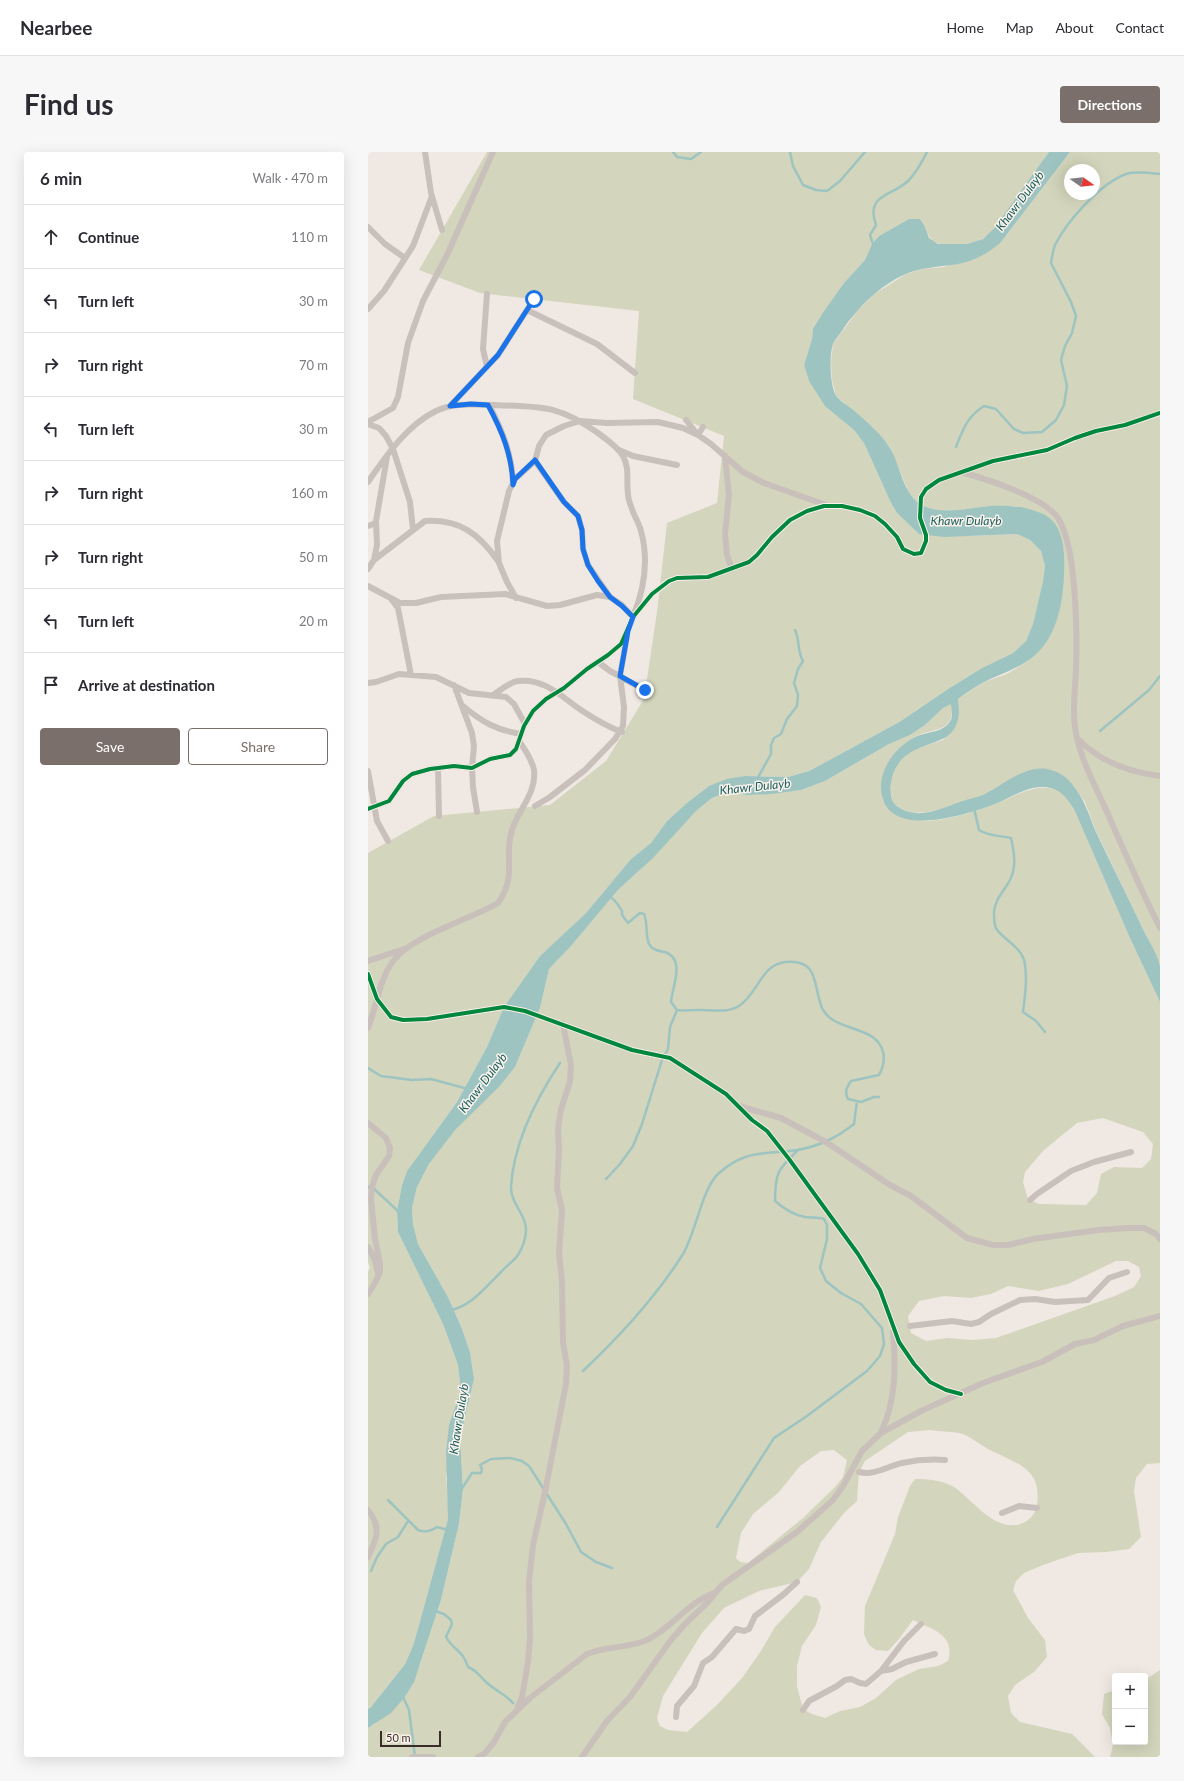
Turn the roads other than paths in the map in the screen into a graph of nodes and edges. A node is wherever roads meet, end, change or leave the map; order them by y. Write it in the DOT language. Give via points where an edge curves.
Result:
graph roads {
  1 [pos="425,152"];
  2 [pos="493,152"];
  3 [pos="432,196"];
  4 [pos="368,227"];
  5 [pos="442,230"];
  6 [pos="405,258"];
  7 [pos="487,294"];
  8 [pos="534,299"];
  9 [pos="368,309"];
  10 [pos="527,310"];
  11 [pos="486,367"];
  12 [pos="635,373"];
  13 [pos="488,405"];
  14 [pos="450,406"];
  15 [pos="1160,413"];
  16 [pos="686,420"];
  17 [pos="580,421"];
  18 [pos="368,423"];
  19 [pos="703,427"];
  20 [pos="698,435"];
  21 [pos="616,448"];
  22 [pos="393,449"];
  23 [pos="387,456"];
  24 [pos="725,456"];
  25 [pos="535,460"];
  26 [pos="677,465"];
  27 [pos="961,472"];
  28 [pos="368,482"];
  29 [pos="513,485"];
  30 [pos="829,506"];
  31 [pos="376,523"];
  32 [pos="368,526"];
  33 [pos="413,530"];
  34 [pos="374,560"];
  35 [pos="499,563"];
  36 [pos="368,569"];
  37 [pos="732,569"];
  38 [pos="368,586"];
  39 [pos="610,597"];
  40 [pos="390,598"];
  41 [pos="516,598"];
  42 [pos="633,617"];
  43 [pos="628,631"];
  44 [pos="598,662"];
  45 [pos="411,674"];
  46 [pos="620,676"];
  47 [pos="368,683"];
  48 [pos="454,685"];
  49 [pos="645,690"];
  50 [pos="558,692"];
  51 [pos="493,695"];
  52 [pos="462,705"];
  53 [pos="526,724"];
  54 [pos="622,732"];
  55 [pos="521,734"];
  56 [pos="1077,738"];
  57 [pos="519,741"];
  58 [pos="438,768"];
  59 [pos="472,768"];
  60 [pos="368,771"];
  61 [pos="1160,776"];
  62 [pos="535,806"];
  63 [pos="371,808"];
  64 [pos="477,812"];
  65 [pos="439,816"];
  66 [pos="388,841"];
  67 [pos="1160,928"];
  68 [pos="407,948"];
  69 [pos="368,961"];
  70 [pos="368,974"];
  71 [pos="377,999"];
  72 [pos="563,1024"];
  73 [pos="368,1028"];
  74 [pos="739,1106"];
  75 [pos="368,1123"];
  76 [pos="1131,1152"];
  77 [pos="1030,1200"];
  78 [pos="1160,1238"];
  79 [pos="368,1247"];
  80 [pos="1127,1272"];
  81 [pos="378,1276"];
  82 [pos="368,1294"];
  83 [pos="1160,1316"];
  84 [pos="892,1324"];
  85 [pos="910,1326"];
  86 [pos="961,1394"];
  87 [pos="881,1433"];
  88 [pos="945,1460"];
  89 [pos="859,1472"];
  90 [pos="1037,1508"];
  91 [pos="368,1510"];
  92 [pos="1002,1513"];
  93 [pos="368,1557"];
  94 [pos="797,1582"];
  95 [pos="715,1593"];
  96 [pos="921,1624"];
  97 [pos="935,1654"];
  98 [pos="882,1671"];
  99 [pos="517,1710"];
  100 [pos="803,1710"];
  101 [pos="676,1717"];
  102 [pos="412,1757"];
  103 [pos="433,1757"];
  104 [pos="478,1757"];
  105 [pos="582,1757"];
  1 -- 3 [label="street"];
  2 -- 18 [label="street" via="447,255 423,301 408,343 398,397 392,408"];
  3 -- 5 [label="street"];
  3 -- 6 [label="street" via="413,246"];
  4 -- 6 [label="street" via="385,244"];
  6 -- 9 [label="street" via="384,291"];
  7 -- 11 [label="street" via="483,349"];
  8 -- 10 [label="street"];
  10 -- 11 [label="street" via="498,355"];
  10 -- 12 [label="street" via="597,344"];
  11 -- 14 [label="street"];
  13 -- 14 [label="street"];
  13 -- 17 [label="street" via="542,406 564,412"];
  13 -- 29 [label="street" via="508,446"];
  14 -- 22 [label="street" via="437,410 419,421"];
  15 -- 27 [label="street" via="1125,425 1096,431 1048,450 993,461"];
  16 -- 20 [label="street"];
  17 -- 20 [label="street" via="658,422 683,428"];
  17 -- 21 [label="street"];
  17 -- 25 [label="street" via="546,435"];
  18 -- 22 [label="street" via="379,428"];
  19 -- 20 [label="street"];
  20 -- 24 [label="street"];
  21 -- 26 [label="street" via="633,456"];
  21 -- 42 [label="street" via="622,455 628,472 628,495 641,531 646,560 643,588"];
  22 -- 23 [label="street"];
  22 -- 33 [label="street" via="410,502"];
  23 -- 28 [label="street"];
  23 -- 31 [label="street"];
  24 -- 30 [label="street" via="743,472 764,483"];
  24 -- 37 [label="street" via="729,495 724,534"];
  25 -- 29 [label="street" via="515,479"];
  25 -- 39 [label="street" via="564,502 578,516 588,565"];
  27 -- 30 [label="street" via="939,480 926,489 921,497 920,518 926,535 922,553 914,554 903,549 897,537 876,516 842,506"];
  27 -- 56 [label="street" via="1028,497 1048,508 1058,519 1072,561 1076,639 1074,726"];
  29 -- 35 [label="street" via="497,541"];
  30 -- 37 [label="street" via="807,511 790,520 749,562"];
  31 -- 32 [label="street"];
  31 -- 34 [label="street" via="377,545"];
  33 -- 34 [label="street"];
  33 -- 35 [label="street" via="425,521 450,522 470,531 487,546"];
  34 -- 36 [label="street"];
  35 -- 41 [label="street"];
  37 -- 42 [label="street" via="708,577 677,578 669,581 652,594"];
  38 -- 40 [label="street"];
  39 -- 41 [label="street" via="597,595 547,606"];
  39 -- 42 [label="street"];
  40 -- 41 [label="street" via="400,603 441,597 505,594"];
  40 -- 45 [label="street" via="398,608"];
  42 -- 43 [label="street"];
  43 -- 44 [label="street" via="620,644"];
  43 -- 46 [label="street"];
  44 -- 46 [label="street"];
  44 -- 50 [label="street"];
  45 -- 47 [label="street" via="399,674"];
  45 -- 48 [label="street" via="436,678"];
  46 -- 49 [label="street"];
  46 -- 54 [label="street" via="624,718"];
  48 -- 51 [label="street" via="469,693"];
  48 -- 52 [label="street"];
  50 -- 51 [label="street" via="547,686 516,681"];
  50 -- 53 [label="street" via="537,707"];
  50 -- 54 [label="street" via="582,710"];
  51 -- 53 [label="street" via="506,697 514,704"];
  52 -- 55 [label="street" via="493,728"];
  52 -- 59 [label="street" via="472,733"];
  53 -- 55 [label="street"];
  54 -- 62 [label="street" via="585,770"];
  55 -- 57 [label="street"];
  56 -- 61 [label="street" via="1085,747 1118,766 1141,774"];
  56 -- 67 [label="street" via="1088,772"];
  57 -- 59 [label="street" via="510,755 490,759"];
  57 -- 68 [label="street" via="534,771 528,800 512,830 509,882 505,893 498,903 485,911"];
  58 -- 59 [label="street"];
  58 -- 63 [label="street" via="412,774 403,781 389,801"];
  58 -- 65 [label="street"];
  59 -- 64 [label="street"];
  60 -- 63 [label="street"];
  63 -- 66 [label="street"];
  68 -- 69 [label="street"];
  68 -- 71 [label="street" via="394,960"];
  70 -- 71 [label="street"];
  71 -- 72 [label="street" via="391,1017 403,1020 504,1007"];
  71 -- 73 [label="street"];
  72 -- 74 [label="street" via="632,1050 670,1058 726,1094"];
  72 -- 99 [label="street" via="571,1065 570,1082 558,1129 557,1188 562,1210 559,1252 566,1384 533,1546 529,1582 528,1662"];
  74 -- 78 [label="street" via="781,1118 826,1142 911,1196 967,1238 992,1245 1008,1245 1098,1230 1144,1228"];
  74 -- 84 [label="street" via="766,1132 858,1254 880,1290"];
  75 -- 81 [label="street" via="386,1138 390,1148 389,1156 376,1175 372,1187 371,1199 380,1263"];
  76 -- 77 [label="street" via="1071,1171"];
  79 -- 81 [label="street"];
  80 -- 85 [label="street" via="1109,1278 1088,1300 1020,1300 971,1324 952,1321"];
  81 -- 82 [label="street"];
  83 -- 86 [label="street" via="1124,1326 1094,1340 1074,1344 1042,1362 983,1383"];
  84 -- 86 [label="street" via="899,1342 930,1382"];
  84 -- 87 [label="street" via="894,1348 891,1402"];
  86 -- 87 [label="street" via="901,1421"];
  87 -- 95 [label="street" via="862,1451 833,1500 797,1532 722,1585"];
  88 -- 89 [label="street" via="930,1459 902,1463 871,1473"];
  90 -- 92 [label="street" via="1019,1506"];
  91 -- 93 [label="street" via="377,1526 377,1535"];
  94 -- 101 [label="street" via="755,1616 749,1629 744,1632 736,1629 712,1657 703,1663 694,1686 677,1706"];
  95 -- 99 [label="street" via="703,1597 647,1640 587,1654 542,1687"];
  95 -- 105 [label="street" via="671,1640"];
  96 -- 98 [label="street" via="904,1641"];
  97 -- 98 [label="street"];
  98 -- 100 [label="street" via="866,1684 851,1678 845,1680 809,1701"];
  99 -- 104 [label="street" via="505,1722 485,1753"];
  102 -- 103 [label="street"];
}
